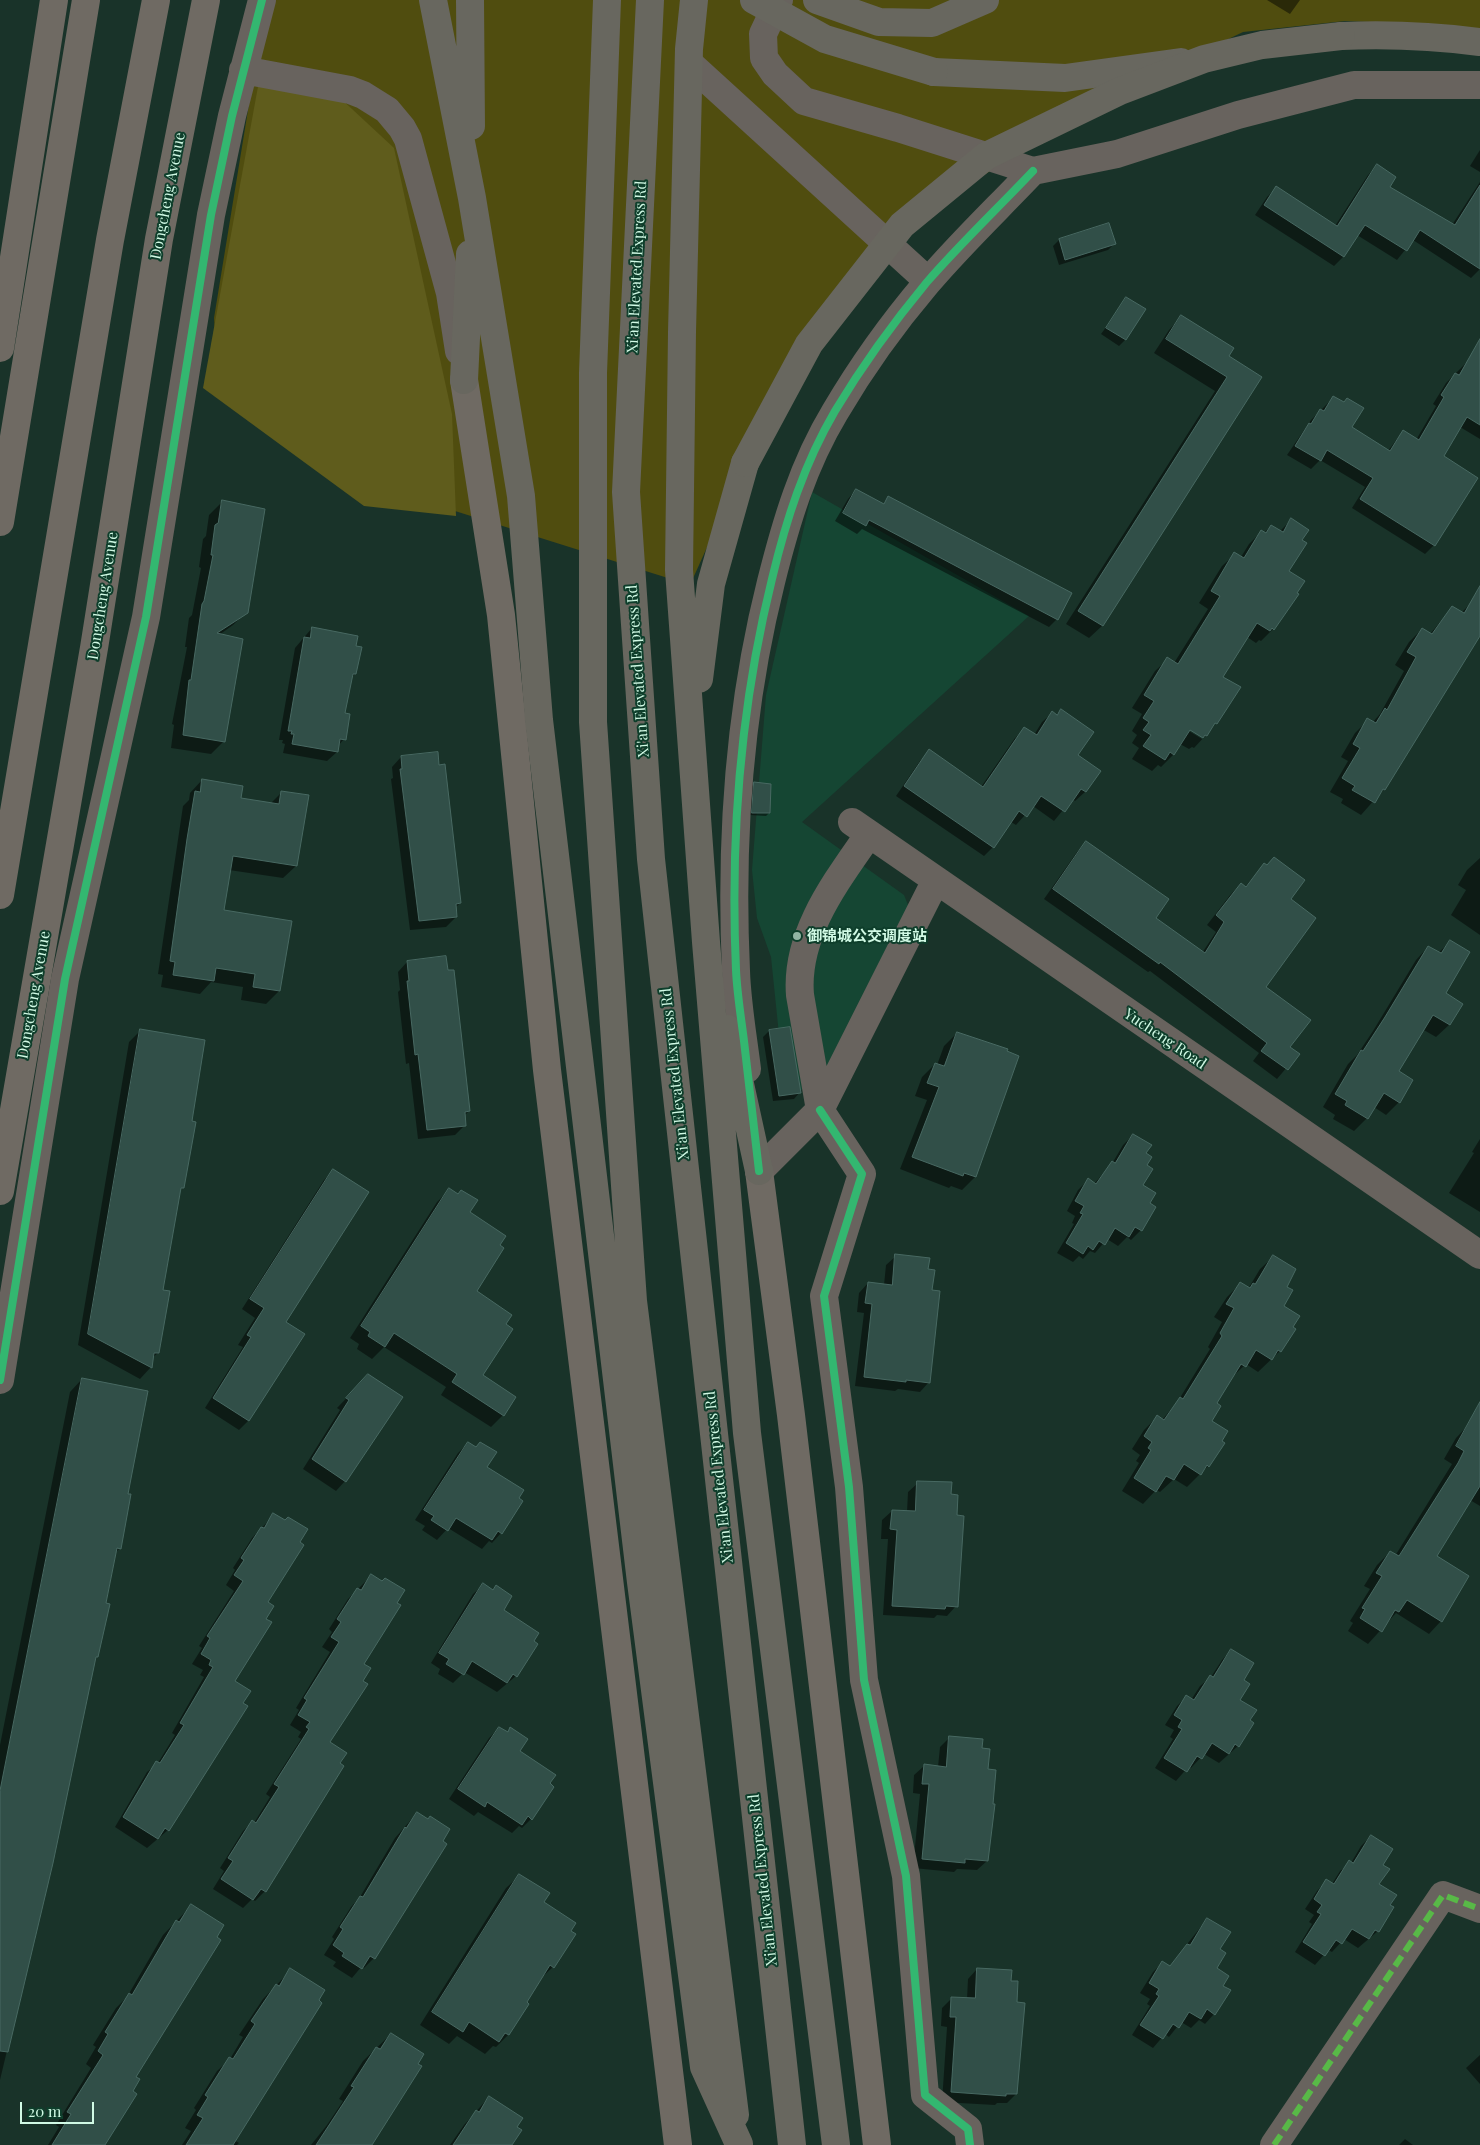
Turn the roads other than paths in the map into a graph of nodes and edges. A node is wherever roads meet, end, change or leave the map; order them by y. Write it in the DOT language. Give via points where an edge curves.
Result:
graph roads {
  1 [pos="54,0"];
  2 [pos="86,0"];
  3 [pos="156,0"];
  4 [pos="206,0"];
  5 [pos="262,0"];
  6 [pos="433,0"];
  7 [pos="470,0"];
  8 [pos="607,0"];
  9 [pos="650,0"];
  10 [pos="694,0"];
  11 [pos="754,0"];
  12 [pos="780,0"];
  13 [pos="817,0"];
  14 [pos="985,0"];
  15 [pos="1480,42"];
  16 [pos="1204,59"];
  17 [pos="689,62"];
  18 [pos="243,70"];
  19 [pos="1480,85"];
  20 [pos="1033,171"];
  21 [pos="472,198"];
  22 [pos="928,281"];
  23 [pos="0,348"];
  24 [pos="464,380"];
  25 [pos="0,522"];
  26 [pos="692,742"];
  27 [pos="935,882"];
  28 [pos="0,895"];
  29 [pos="705,928"];
  30 [pos="820,1110"];
  31 [pos="759,1171"];
  32 [pos="0,1191"];
  33 [pos="1480,1255"];
  34 [pos="0,1380"];
  35 [pos="1480,1909"];
  36 [pos="678,2145"];
  37 [pos="739,2145"];
  38 [pos="792,2145"];
  39 [pos="836,2145"];
  40 [pos="877,2145"];
  41 [pos="970,2145"];
  42 [pos="1274,2145"];
  1 -- 23 [label="main road"];
  2 -- 25 [label="main road"];
  3 -- 28 [label="main road" via="110,240"];
  4 -- 32 [label="main road, Dongcheng Avenue" via="159,239 94,648"];
  5 -- 18 [label="street"];
  6 -- 21 [label="highway"];
  7 -- 21 [label="highway"];
  8 -- 37 [label="highway" via="593,373 593,722 633,1301"];
  9 -- 38 [label="highway, Xi'an Elevated Express Rd" via="626,492 641,723 651,859"];
  10 -- 17 [label="highway"];
  11 -- 16 [label="highway, bridge" via="825,39 934,72 1065,78"];
  12 -- 20 [label="street" via="763,34 764,58 775,74 804,101"];
  13 -- 14 [label="highway" via="879,22 932,23"];
  15 -- 16 [label="highway, bridge" via="1377,34 1341,36 1262,45"];
  16 -- 26 [label="highway, bridge" via="1120,91 986,156 902,225 809,344 746,463 711,584"];
  17 -- 22 [label="street"];
  17 -- 26 [label="highway" via="680,570"];
  18 -- 24 [label="street" via="350,90 386,110 402,128 408,139 450,293"];
  18 -- 34 [label="street" via="211,214 146,617 65,979"];
  19 -- 20 [label="street" via="1354,85 1238,115 1117,154"];
  20 -- 22 [label="street"];
  21 -- 24 [label="highway"];
  21 -- 37 [label="highway" via="521,496 540,730 641,1582 704,2067"];
  22 -- 31 [label="street" via="866,363 804,471 780,543 763,613 738,775 735,850 736,972"];
  24 -- 36 [label="main road" via="501,615 548,1080"];
  26 -- 29 [label="highway"];
  27 -- 30 [label="street"];
  27 -- 30 [label="street, Yucheng Road" via="860,828 840,877 816,919 798,979"];
  27 -- 33 [label="street, Yucheng Road"];
  29 -- 31 [label="highway"];
  29 -- 39 [label="highway" via="747,1433"];
  30 -- 31 [label="street"];
  30 -- 41 [label="street" via="862,1174 824,1296 848,1487 864,1680 906,1876 925,2095 968,2129"];
  31 -- 40 [label="main road"];
  35 -- 42 [label="street" via="1443,1895"];
}
